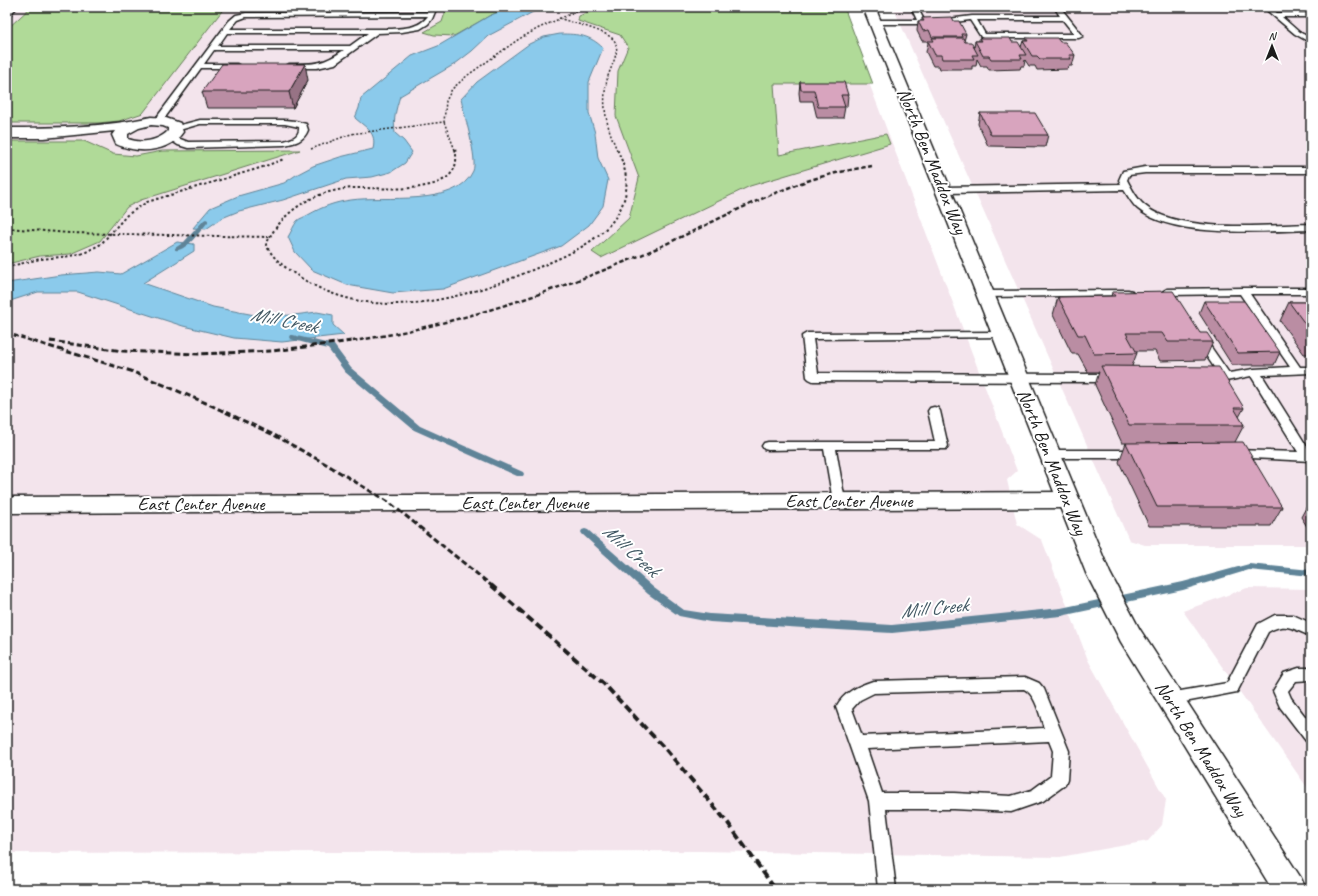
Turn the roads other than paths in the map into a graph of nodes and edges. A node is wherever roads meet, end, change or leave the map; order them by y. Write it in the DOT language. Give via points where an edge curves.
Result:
graph roads {
  1 [pos="12,7"];
  2 [pos="434,7"];
  3 [pos="914,7"];
  4 [pos="1057,7"];
  5 [pos="1266,7"];
  6 [pos="7,11"];
  7 [pos="432,14"];
  8 [pos="872,15"];
  9 [pos="1276,15"];
  10 [pos="1311,15"];
  11 [pos="972,18"];
  12 [pos="1065,18"];
  13 [pos="922,22"];
  14 [pos="225,31"];
  15 [pos="376,31"];
  16 [pos="1311,41"];
  17 [pos="212,48"];
  18 [pos="353,48"];
  19 [pos="198,66"];
  20 [pos="246,66"];
  21 [pos="277,66"];
  22 [pos="158,121"];
  23 [pos="134,125"];
  24 [pos="7,133"];
  25 [pos="44,133"];
  26 [pos="173,133"];
  27 [pos="121,141"];
  28 [pos="1311,170"];
  29 [pos="1127,187"];
  30 [pos="944,190"];
  31 [pos="1311,227"];
  32 [pos="1311,291"];
  33 [pos="1243,292"];
  34 [pos="1136,293"];
  35 [pos="985,294"];
  36 [pos="1176,306"];
  37 [pos="1194,332"];
  38 [pos="1002,335"];
  39 [pos="1297,370"];
  40 [pos="1311,370"];
  41 [pos="1254,372"];
  42 [pos="1202,377"];
  43 [pos="1226,377"];
  44 [pos="1122,378"];
  45 [pos="1019,379"];
  46 [pos="934,411"];
  47 [pos="829,445"];
  48 [pos="768,446"];
  49 [pos="1049,454"];
  50 [pos="1150,454"];
  51 [pos="1221,454"];
  52 [pos="1309,457"];
  53 [pos="1068,500"];
  54 [pos="839,501"];
  55 [pos="7,505"];
  56 [pos="1311,630"];
  57 [pos="1311,674"];
  58 [pos="1169,699"];
  59 [pos="1054,734"];
  60 [pos="1311,736"];
  61 [pos="856,743"];
  62 [pos="877,801"];
  63 [pos="887,889"];
  64 [pos="1290,889"];
  1 -- 6 [label="street"];
  2 -- 7 [label="lane"];
  3 -- 13 [label="lane"];
  4 -- 12 [label="lane"];
  5 -- 9 [label="lane"];
  7 -- 14 [label="lane" via="246,15 234,18"];
  7 -- 15 [label="lane" via="429,20 416,27"];
  8 -- 13 [label="lane"];
  8 -- 30 [label="street, North Ben Maddox Way"];
  9 -- 10 [label="lane"];
  9 -- 16 [label="lane"];
  11 -- 12 [label="lane"];
  11 -- 12 [label="lane" via="983,36 1079,36"];
  11 -- 13 [label="lane"];
  14 -- 15 [label="lane"];
  14 -- 17 [label="lane"];
  15 -- 18 [label="lane"];
  17 -- 18 [label="lane"];
  17 -- 19 [label="lane"];
  18 -- 21 [label="lane" via="325,65"];
  19 -- 20 [label="lane"];
  19 -- 22 [label="lane"];
  22 -- 23 [label="street"];
  22 -- 26 [label="street" via="172,124"];
  23 -- 25 [label="street"];
  23 -- 27 [label="street" via="123,132 119,138"];
  24 -- 25 [label="street"];
  25 -- 27 [label="street"];
  26 -- 26 [label="lane" via="200,122 285,122 303,126 304,130 296,140 274,144 188,145 181,143"];
  26 -- 27 [label="street" via="157,144 144,146 132,146"];
  28 -- 29 [label="lane" via="1138,171 1126,173 1123,180"];
  29 -- 30 [label="lane"];
  29 -- 31 [label="lane" via="1146,211 1169,220 1209,228"];
  30 -- 35 [label="street, North Ben Maddox Way"];
  32 -- 33 [label="lane"];
  33 -- 36 [label="lane" via="1163,293"];
  33 -- 39 [label="lane"];
  34 -- 35 [label="lane"];
  35 -- 38 [label="street, North Ben Maddox Way"];
  37 -- 43 [label="lane"];
  38 -- 45 [label="street, North Ben Maddox Way"];
  38 -- 45 [label="lane" via="807,336 813,377"];
  39 -- 40 [label="lane"];
  39 -- 41 [label="lane"];
  41 -- 43 [label="lane"];
  41 -- 52 [label="lane"];
  42 -- 43 [label="lane"];
  44 -- 45 [label="lane"];
  45 -- 49 [label="street, North Ben Maddox Way"];
  46 -- 47 [label="lane" via="942,446"];
  47 -- 48 [label="lane"];
  47 -- 54 [label="lane"];
  49 -- 50 [label="lane"];
  49 -- 53 [label="street, North Ben Maddox Way"];
  51 -- 52 [label="lane"];
  53 -- 54 [label="street, East Center Avenue"];
  53 -- 58 [label="street, North Ben Maddox Way" via="1098,573 1130,635"];
  54 -- 55 [label="street, East Center Avenue"];
  56 -- 58 [label="lane" via="1293,621 1274,621 1263,628 1232,688"];
  57 -- 60 [label="lane" via="1295,674 1286,679 1280,691 1285,702"];
  58 -- 64 [label="street, North Ben Maddox Way"];
  59 -- 61 [label="lane"];
  59 -- 61 [label="lane" via="1039,694 1034,687 1025,683 873,687 855,695 844,707"];
  59 -- 62 [label="lane" via="1060,751 1059,780 1038,796 1011,804"];
  61 -- 62 [label="lane"];
  62 -- 63 [label="lane"];
}
